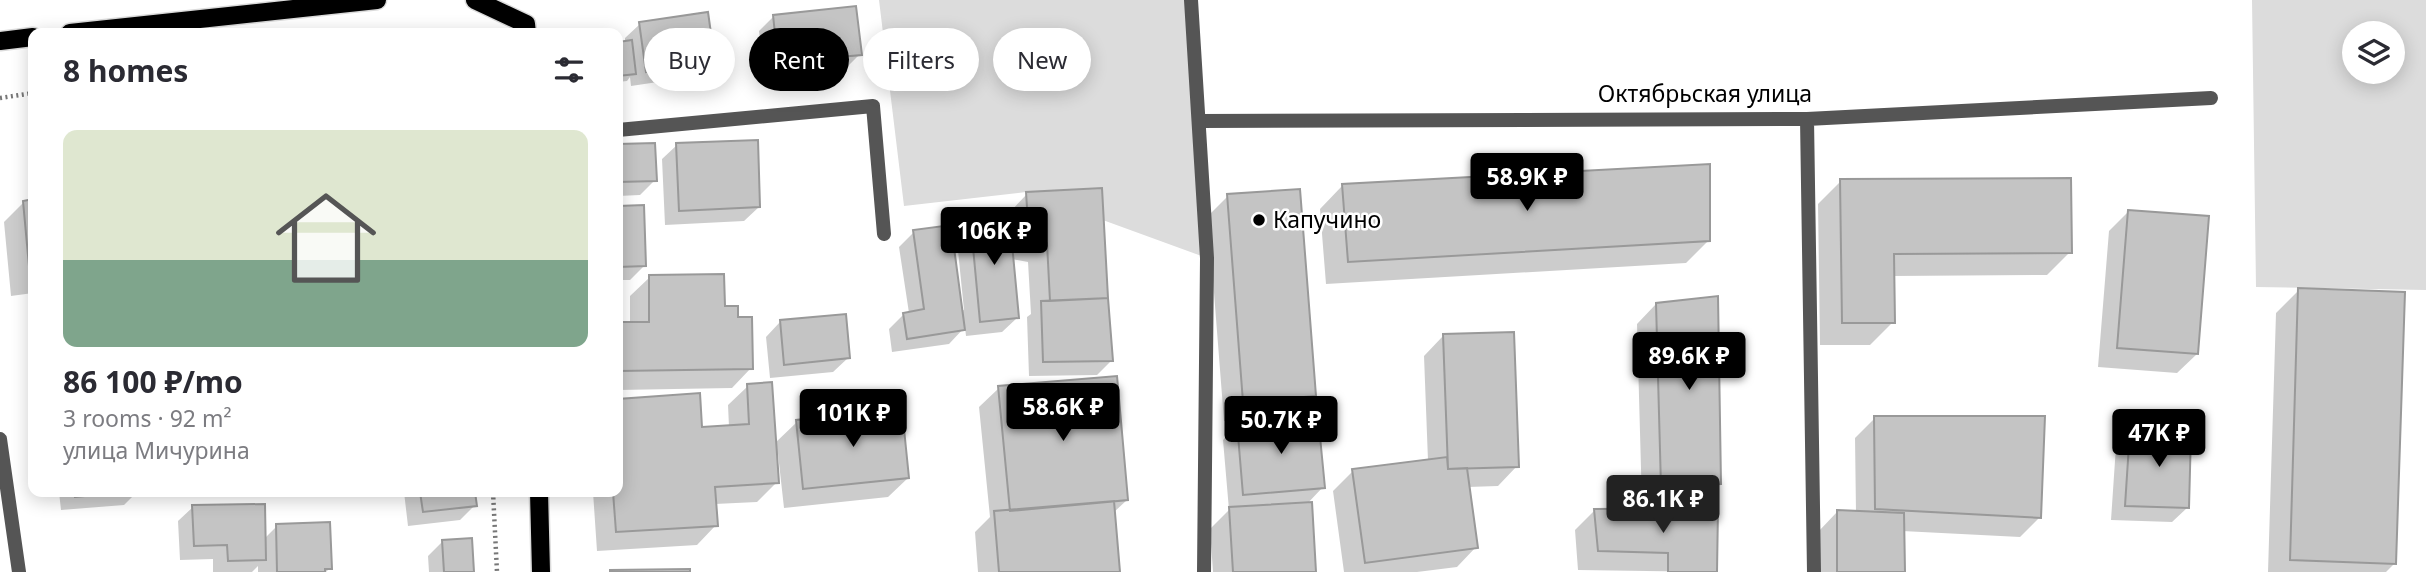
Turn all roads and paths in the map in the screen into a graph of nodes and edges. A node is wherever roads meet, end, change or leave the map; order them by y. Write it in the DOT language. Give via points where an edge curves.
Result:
graph roads {
  1 [pos="377,0"];
  2 [pos="475,0"];
  3 [pos="1191,0"];
  4 [pos="117,28"];
  5 [pos="526,28"];
  6 [pos="28,38"];
  7 [pos="0,41"];
  8 [pos="28,94"];
  9 [pos="0,98"];
  10 [pos="2211,98"];
  11 [pos="1807,119"];
  12 [pos="1199,121"];
  13 [pos="623,130"];
  14 [pos="884,234"];
  15 [pos="0,439"];
  16 [pos="493,497"];
  17 [pos="539,497"];
  18 [pos="19,572"];
  19 [pos="497,572"];
  20 [pos="541,572"];
  21 [pos="1204,572"];
  22 [pos="1814,572"];
  1 -- 4 [label="main road"];
  2 -- 5 [label="main road"];
  3 -- 12 [label="street"];
  6 -- 7 [label="main road"];
  8 -- 9 [label="path"];
  10 -- 11 [label="street, Октябрьская улица"];
  11 -- 12 [label="street, Октябрьская улица"];
  11 -- 22 [label="street"];
  12 -- 21 [label="street" via="1207,258"];
  13 -- 14 [label="street" via="873,106"];
  15 -- 18 [label="street"];
  16 -- 19 [label="path"];
  17 -- 20 [label="main road"];
}
